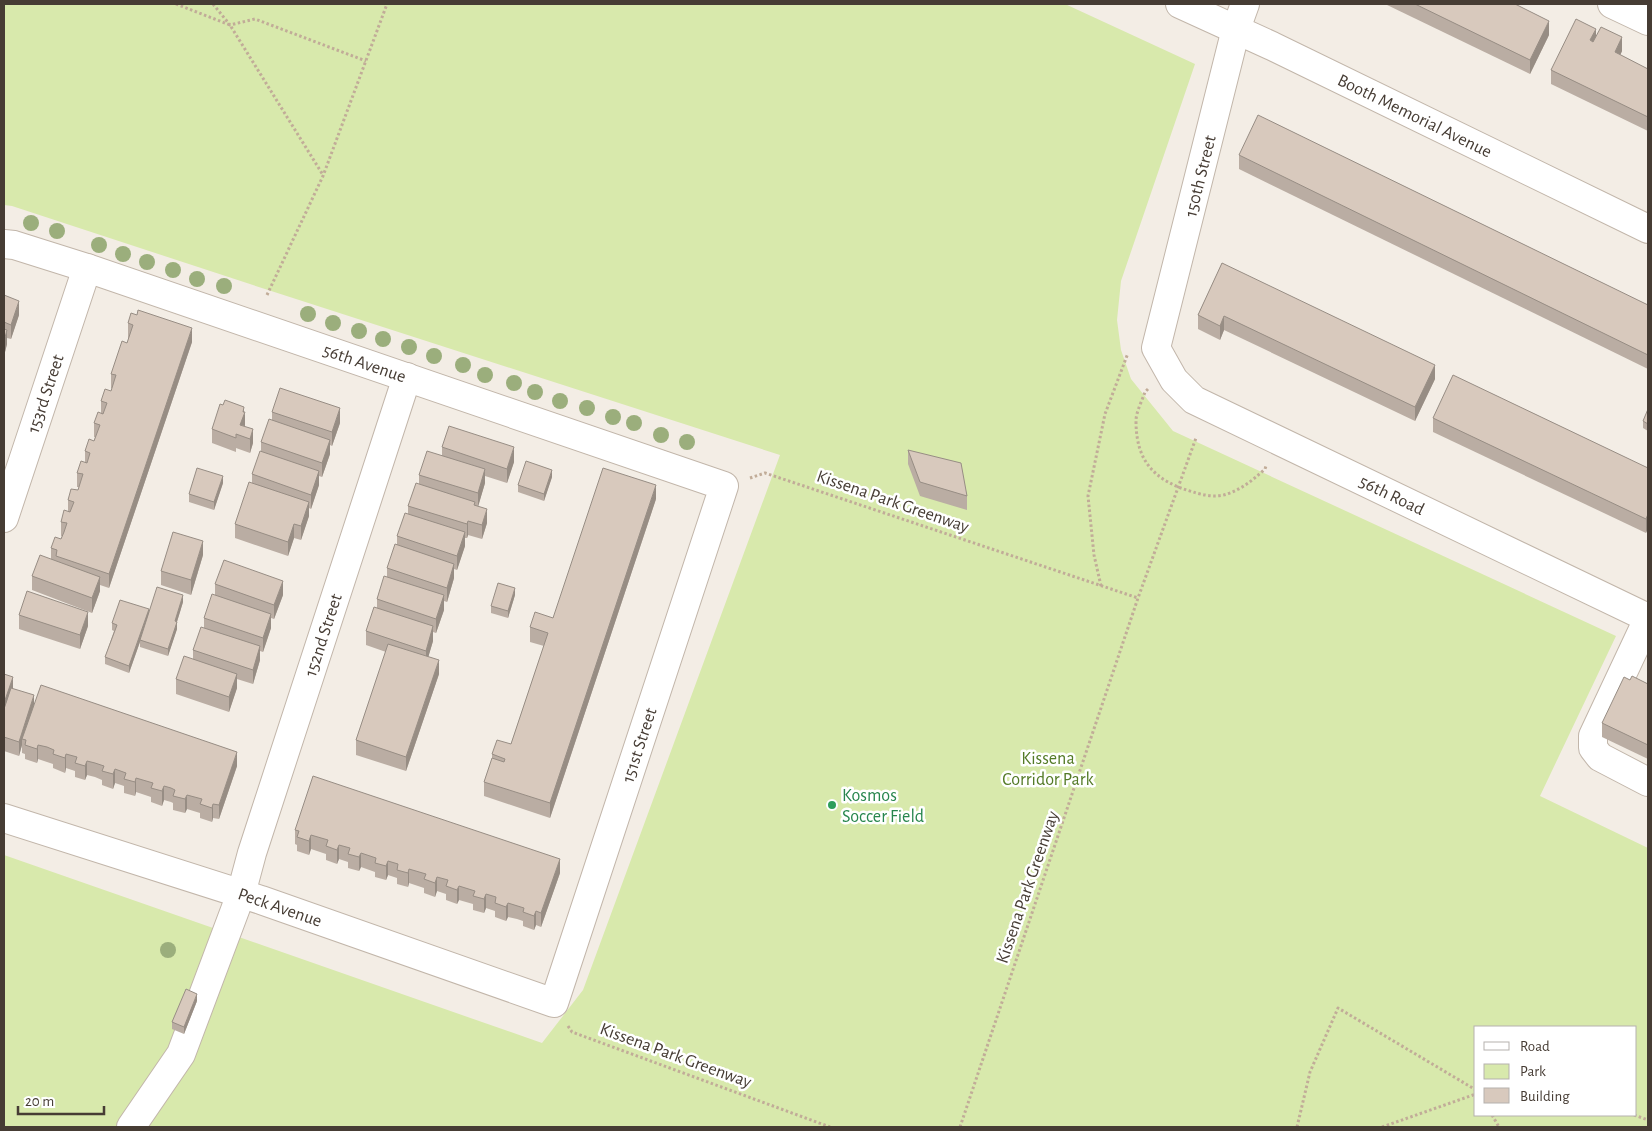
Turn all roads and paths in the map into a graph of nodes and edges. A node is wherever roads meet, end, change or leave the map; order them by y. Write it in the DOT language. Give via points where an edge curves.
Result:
graph roads {
  1 [pos="176,4"];
  2 [pos="213,4"];
  3 [pos="387,4"];
  4 [pos="1180,4"];
  5 [pos="1612,4"];
  6 [pos="1240,16"];
  7 [pos="1648,21"];
  8 [pos="230,25"];
  9 [pos="366,60"];
  10 [pos="323,176"];
  11 [pos="1648,229"];
  12 [pos="4,244"];
  13 [pos="87,268"];
  14 [pos="268,295"];
  15 [pos="1128,352"];
  16 [pos="1162,358"];
  17 [pos="407,377"];
  18 [pos="1196,438"];
  19 [pos="1273,439"];
  20 [pos="724,486"];
  21 [pos="1177,488"];
  22 [pos="4,518"];
  23 [pos="1101,586"];
  24 [pos="1138,598"];
  25 [pos="1648,619"];
  26 [pos="1648,782"];
  27 [pos="4,818"];
  28 [pos="241,894"];
  29 [pos="554,1003"];
  30 [pos="1474,1091"];
  31 [pos="1474,1093"];
  32 [pos="1493,1116"];
  33 [pos="131,1127"];
  34 [pos="830,1127"];
  35 [pos="960,1127"];
  36 [pos="1297,1127"];
  37 [pos="1382,1127"];
  38 [pos="1499,1127"];
  1 -- 8 [label="path"];
  2 -- 8 [label="path"];
  3 -- 9 [label="path"];
  4 -- 6 [label="street, Booth Memorial Avenue"];
  5 -- 7 [label="street"];
  6 -- 11 [label="street, Booth Memorial Avenue"];
  6 -- 16 [label="street, 150th Street"];
  8 -- 9 [label="path" via="255,19"];
  8 -- 10 [label="path"];
  9 -- 10 [label="path"];
  10 -- 14 [label="path"];
  12 -- 13 [label="street, 56th Avenue"];
  13 -- 17 [label="street, 56th Avenue"];
  13 -- 22 [label="street, 153rd Street"];
  15 -- 23 [label="path" via="1105,414 1088,496"];
  16 -- 19 [label="street, 56th Road" via="1174,380 1194,400"];
  16 -- 21 [label="path" via="1145,392 1136,420 1140,454 1156,476"];
  17 -- 20 [label="street, 56th Avenue"];
  17 -- 28 [label="street, 152nd Street"];
  18 -- 21 [label="path, Kissena Park Greenway"];
  19 -- 21 [label="path" via="1265,469 1248,484 1225,495 1202,495"];
  19 -- 25 [label="street, 56th Road"];
  20 -- 23 [label="path, Kissena Park Greenway" via="765,473"];
  20 -- 29 [label="street, 151st Street"];
  21 -- 24 [label="path, Kissena Park Greenway"];
  23 -- 24 [label="path, Kissena Park Greenway"];
  24 -- 35 [label="path, Kissena Park Greenway"];
  25 -- 26 [label="street" via="1594,736 1593,748 1600,757"];
  27 -- 28 [label="street, Peck Avenue"];
  28 -- 29 [label="street, Peck Avenue"];
  28 -- 33 [label="street, 152nd Street" via="181,1054"];
  29 -- 34 [label="path, Kissena Park Greenway" via="572,1032"];
  30 -- 36 [label="path" via="1338,1008 1310,1072"];
  31 -- 37 [label="path"];
  32 -- 38 [label="path"];
}
